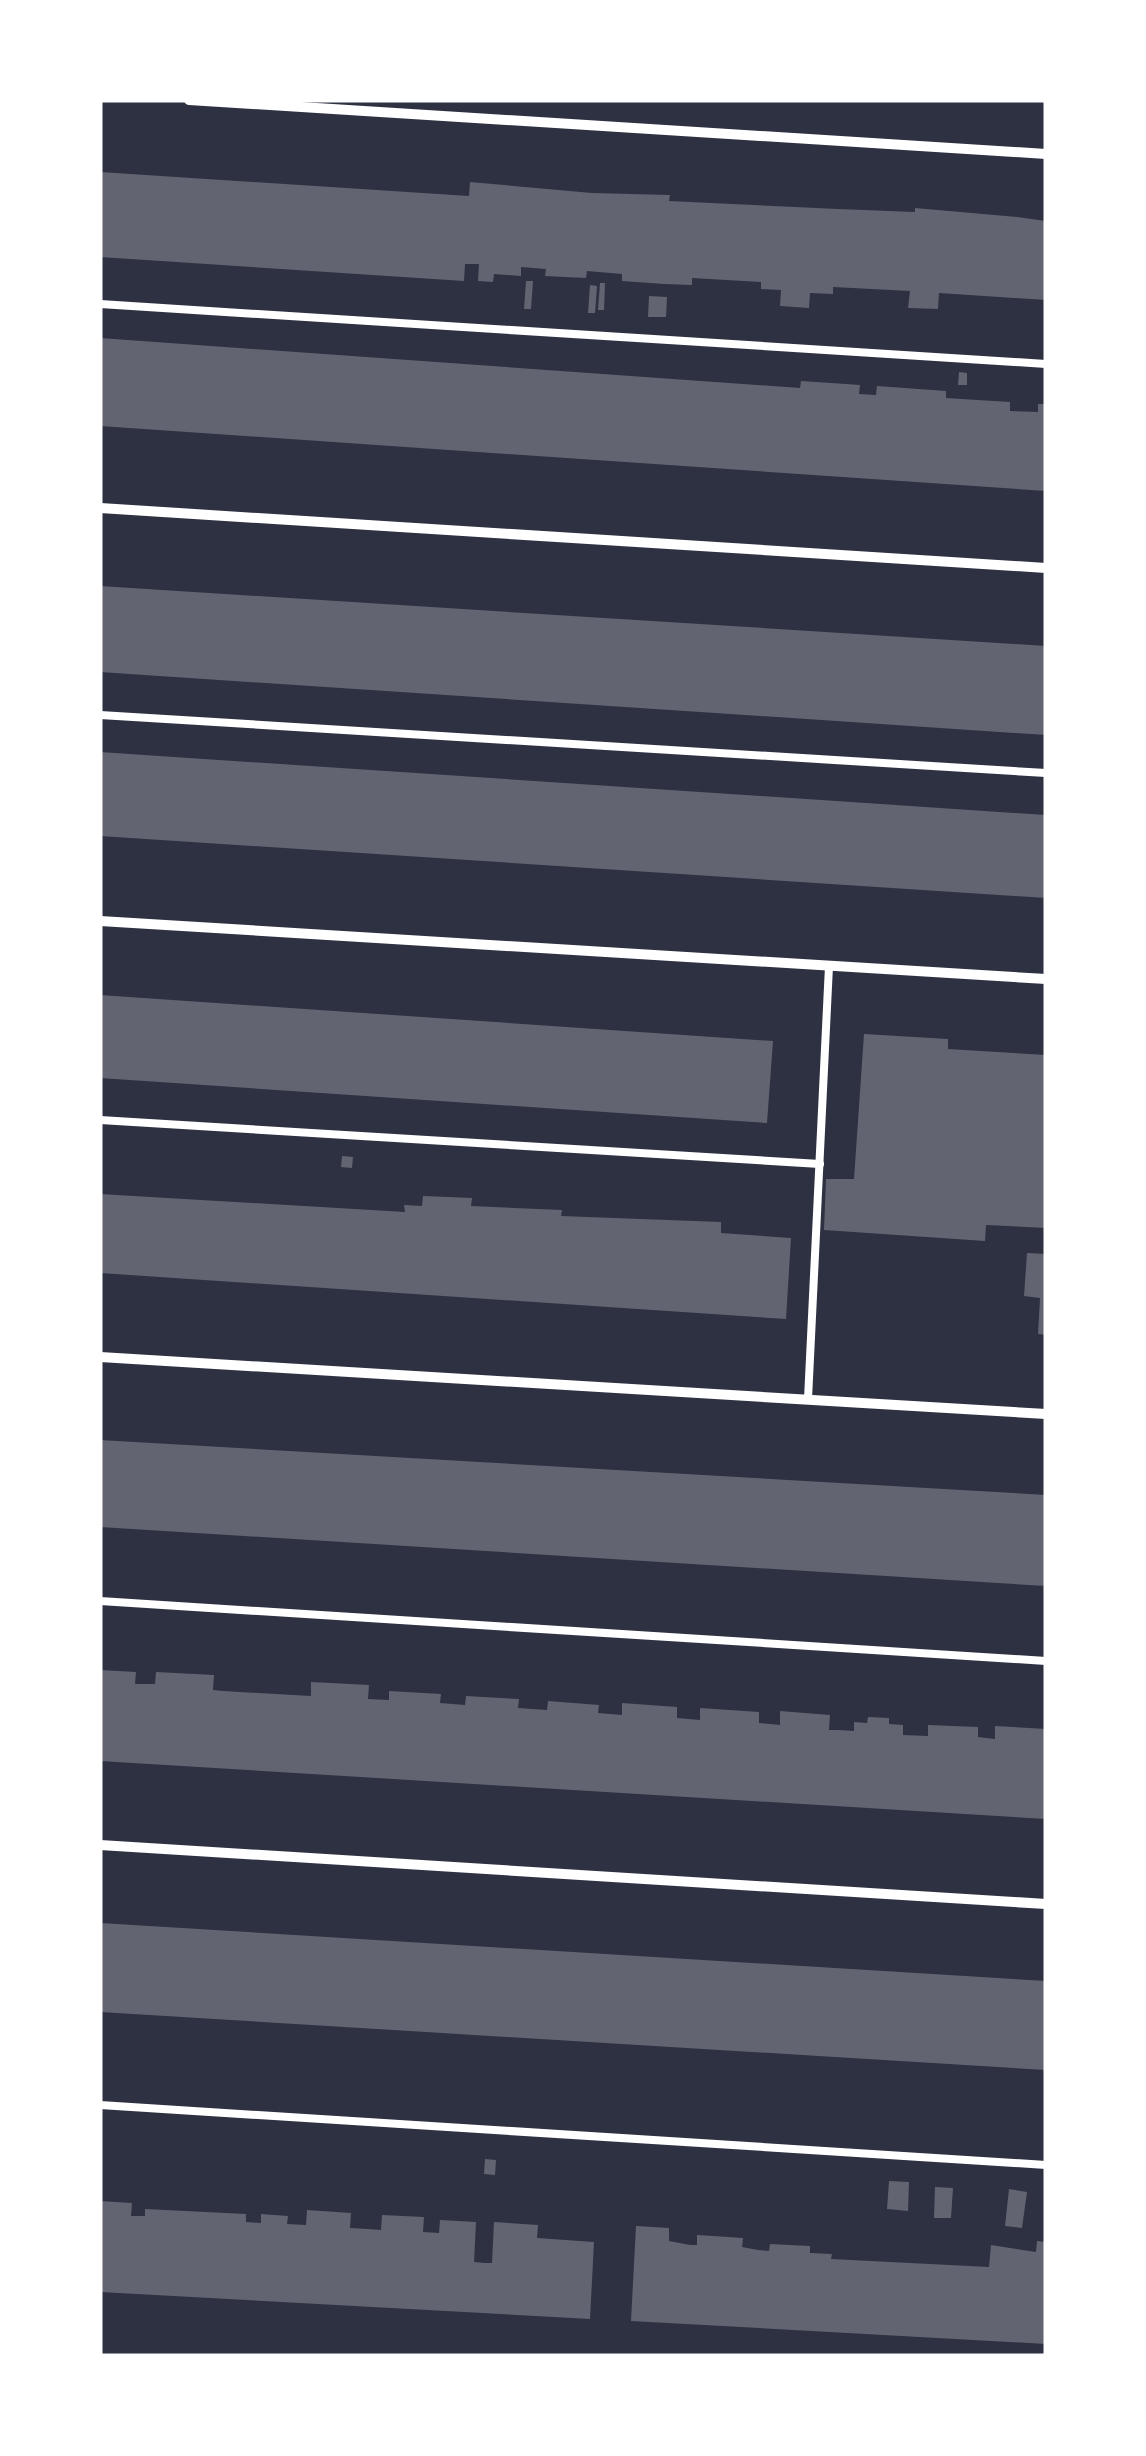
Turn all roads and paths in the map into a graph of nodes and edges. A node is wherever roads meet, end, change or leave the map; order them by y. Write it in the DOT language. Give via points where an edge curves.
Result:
graph roads {
  1 [pos="189,100"];
  2 [pos="1046,154"];
  3 [pos="100,304"];
  4 [pos="1046,364"];
  5 [pos="100,508"];
  6 [pos="1046,568"];
  7 [pos="100,715"];
  8 [pos="1046,773"];
  9 [pos="100,921"];
  10 [pos="829,966"];
  11 [pos="1046,980"];
  12 [pos="100,1120"];
  13 [pos="820,1164"];
  14 [pos="100,1356"];
  15 [pos="808,1399"];
  16 [pos="1046,1414"];
  17 [pos="100,1601"];
  18 [pos="1046,1660"];
  19 [pos="100,1846"];
  20 [pos="1046,1904"];
  21 [pos="100,2105"];
  22 [pos="1046,2165"];
  1 -- 2 [label="street"];
  3 -- 4 [label="lane"];
  5 -- 6 [label="street"];
  7 -- 8 [label="lane"];
  9 -- 10 [label="street"];
  10 -- 11 [label="street"];
  10 -- 13 [label="lane"];
  12 -- 13 [label="lane"];
  13 -- 15 [label="lane"];
  14 -- 15 [label="street"];
  15 -- 16 [label="street"];
  17 -- 18 [label="lane"];
  19 -- 20 [label="street"];
  21 -- 22 [label="lane"];
}
